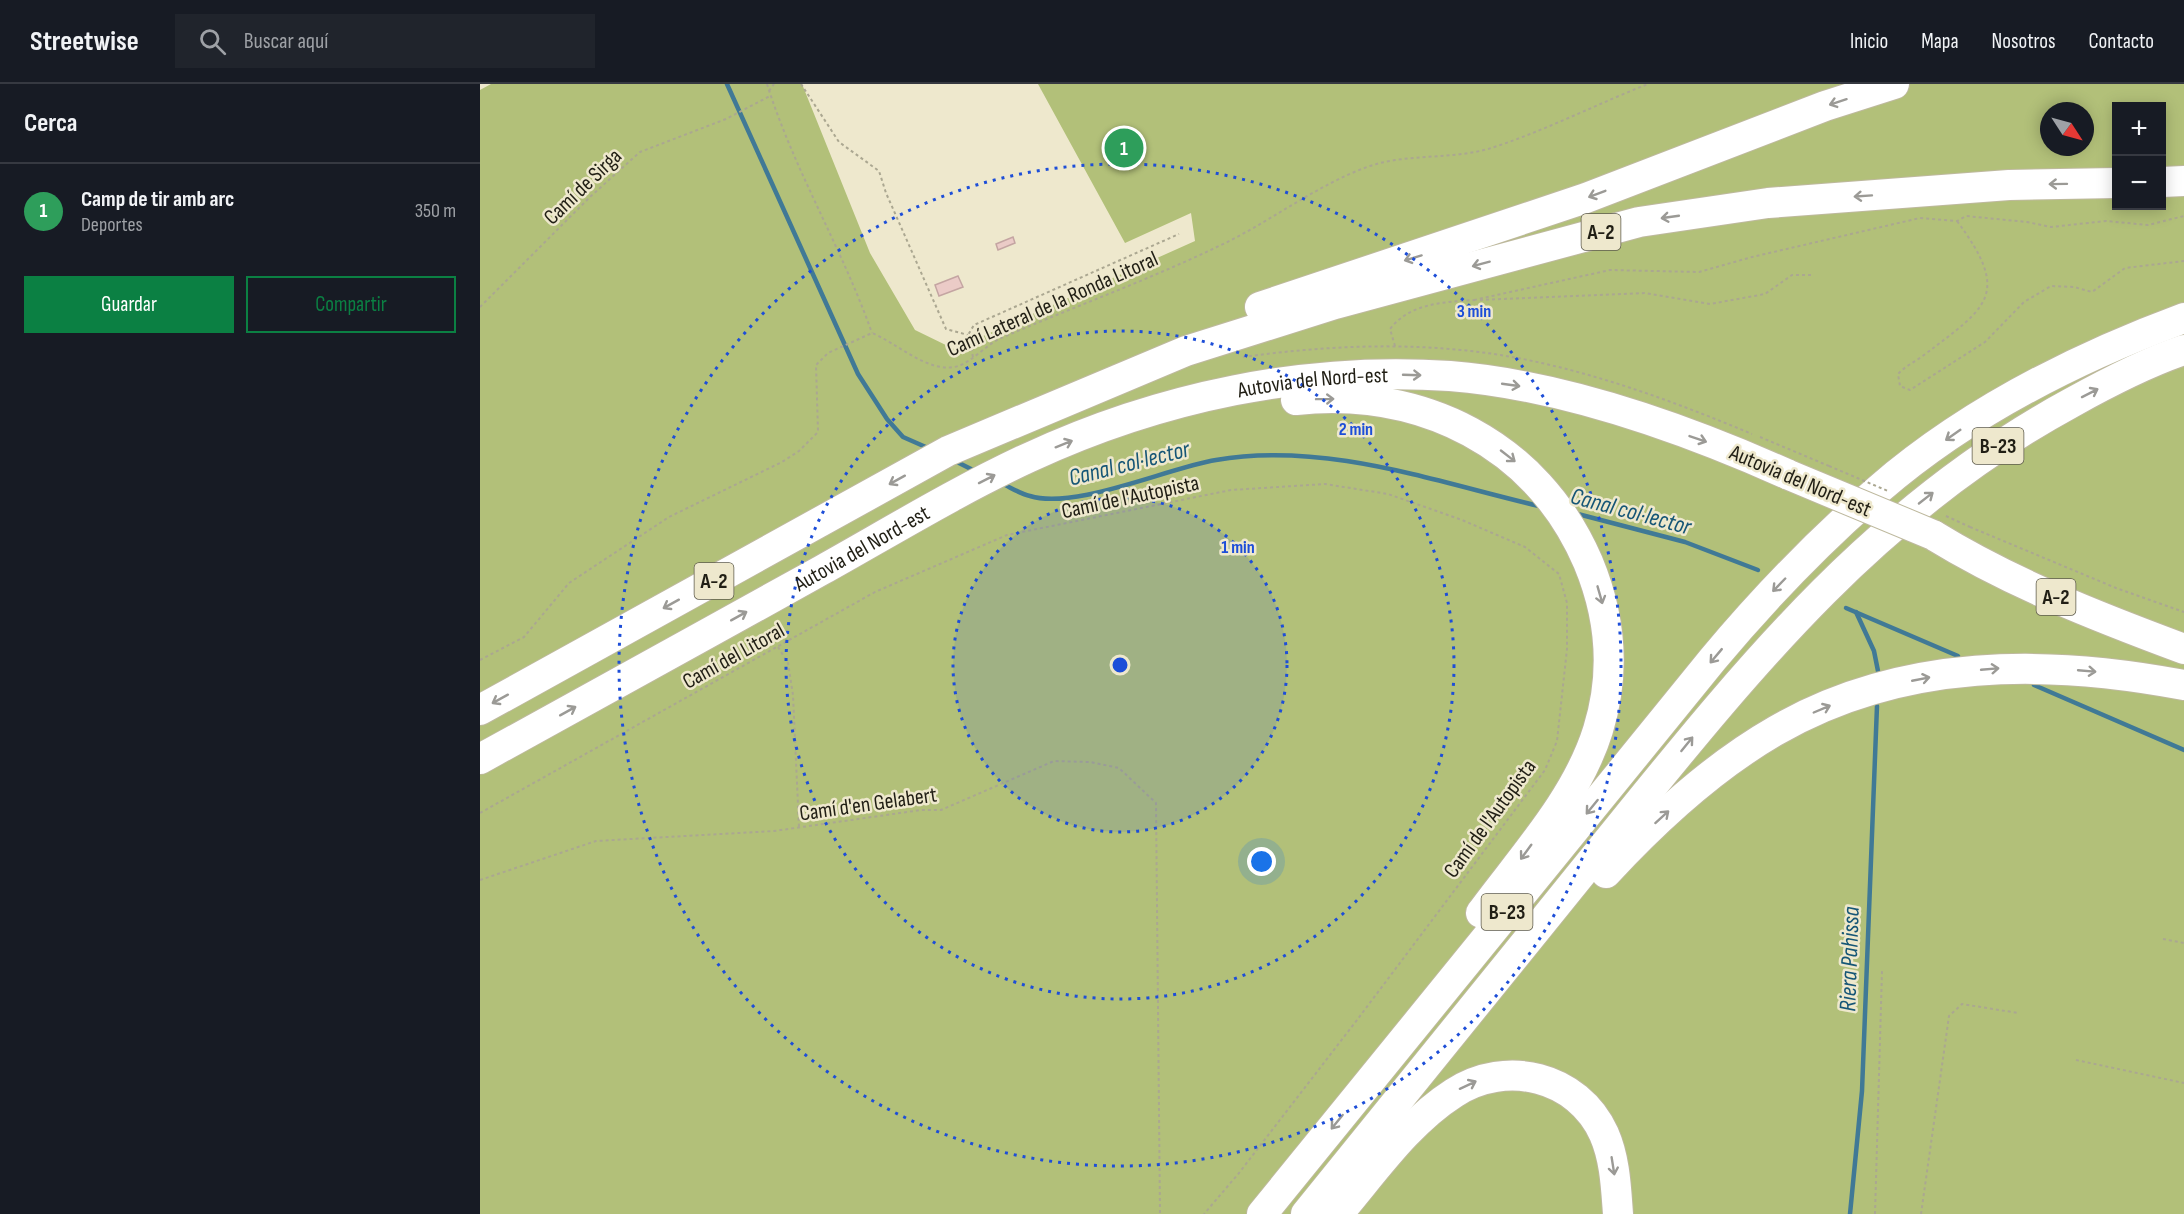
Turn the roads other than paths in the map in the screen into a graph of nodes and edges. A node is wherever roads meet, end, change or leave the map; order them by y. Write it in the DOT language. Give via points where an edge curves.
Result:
graph roads {
  1 [pos="1894,84"];
  2 [pos="2184,181"];
  3 [pos="2166,182"];
  4 [pos="2112,183"];
  5 [pos="2184,303"];
  6 [pos="2184,318"];
  7 [pos="2184,350"];
  8 [pos="2020,392"];
  9 [pos="1026,411"];
  10 [pos="1121,421"];
  11 [pos="1933,535"];
  12 [pos="2184,635"];
  13 [pos="2184,649"];
  14 [pos="2184,685"];
  15 [pos="480,710"];
  16 [pos="480,759"];
  17 [pos="1363,1090"];
  18 [pos="1262,1214"];
  19 [pos="1306,1214"];
  20 [pos="1325,1214"];
  21 [pos="1338,1214"];
  22 [pos="1617,1214"];
  1 -- 9 [label="highway, one-way" via="1825,106 1586,198 1293,295 1176,339"];
  2 -- 3 [label="highway"];
  4 -- 9 [label="highway, Autovia del Nord-est / A-2, one-way" via="2009,185 1768,203 1639,222 1335,304 1186,351 1055,404"];
  5 -- 8 [label="highway" via="2098,338 2055,364"];
  6 -- 8 [label="highway, B-23" via="2140,334"];
  19 -- 7 [label="highway, B-23, one-way" via="1700,728 1834,578 1903,515 1998,446 2093,391"];
  8 -- 17 [label="highway, B-23, one-way" via="1889,481 1754,611"];
  9 -- 15 [label="highway, Autovia del Nord-est / A-2, one-way"];
  10 -- 11 [label="highway, Autovia del Nord-est / A-2, one-way, bridge" via="1196,399 1278,382 1396,375 1453,377 1527,387 1598,405 1736,451"];
  16 -- 10 [label="highway, Autovia del Nord-est / A-2, one-way" via="946,501 1029,458"];
  10 -- 17 [label="highway, one-way" via="1304,399 1380,401 1429,414 1475,434 1533,477 1554,501 1579,541 1598,587 1610,647 1604,707 1592,748 1567,795 1428,986"];
  11 -- 12 [label="highway, A-2" via="1988,551"];
  11 -- 13 [label="highway, Autovia del Nord-est / A-2" via="1978,563 2109,621"];
  20 -- 14 [label="highway, one-way" via="1631,845 1695,788 1778,729 1877,689 1951,673 2028,667 2087,670"];
  17 -- 18 [label="highway, B-23, one-way"];
  21 -- 22 [label="highway, one-way" via="1402,1138 1433,1108 1484,1078 1511,1075 1547,1080 1565,1089 1592,1114 1605,1135 1612,1158"];
}
